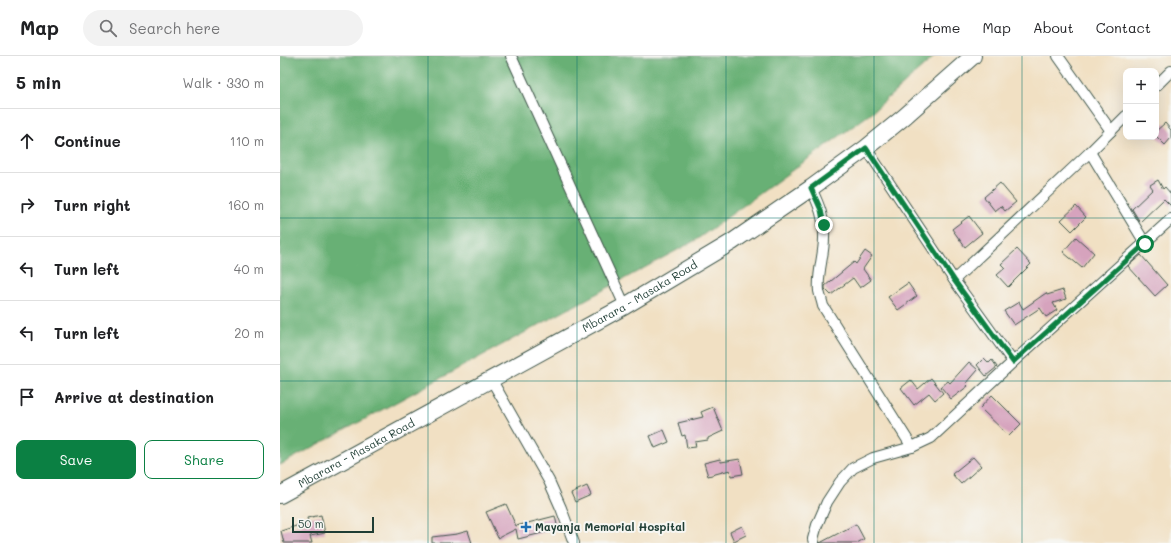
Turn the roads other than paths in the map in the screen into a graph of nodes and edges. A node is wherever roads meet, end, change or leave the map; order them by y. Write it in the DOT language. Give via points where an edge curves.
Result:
graph roads {
  1 [pos="510,56"];
  2 [pos="973,56"];
  3 [pos="1058,56"];
  4 [pos="1171,71"];
  5 [pos="1159,83"];
  6 [pos="1123,119"];
  7 [pos="1111,131"];
  8 [pos="866,148"];
  9 [pos="1090,152"];
  10 [pos="811,188"];
  11 [pos="1171,219"];
  12 [pos="1145,244"];
  13 [pos="954,280"];
  14 [pos="625,306"];
  15 [pos="1013,362"];
  16 [pos="491,379"];
  17 [pos="912,447"];
  18 [pos="280,495"];
  19 [pos="574,543"];
  20 [pos="814,543"];
  1 -- 14 [label="street"];
  2 -- 8 [label="main road, Mbarara - Masaka Road"];
  3 -- 7 [label="street"];
  4 -- 5 [label="street"];
  6 -- 7 [label="street"];
  7 -- 9 [label="street"];
  8 -- 10 [label="main road, Mbarara - Masaka Road"];
  8 -- 13 [label="street"];
  9 -- 12 [label="street"];
  9 -- 13 [label="street"];
  10 -- 14 [label="main road, Mbarara - Masaka Road" via="732,242"];
  10 -- 17 [label="street" via="821,210 824,225 819,291 824,306"];
  11 -- 12 [label="street"];
  12 -- 15 [label="street"];
  13 -- 15 [label="street"];
  14 -- 16 [label="main road, Mbarara - Masaka Road"];
  15 -- 17 [label="street" via="932,438"];
  16 -- 18 [label="main road, Mbarara - Masaka Road"];
  16 -- 19 [label="street" via="549,481"];
  17 -- 20 [label="street" via="873,458 853,468 827,502 817,525"];
}
